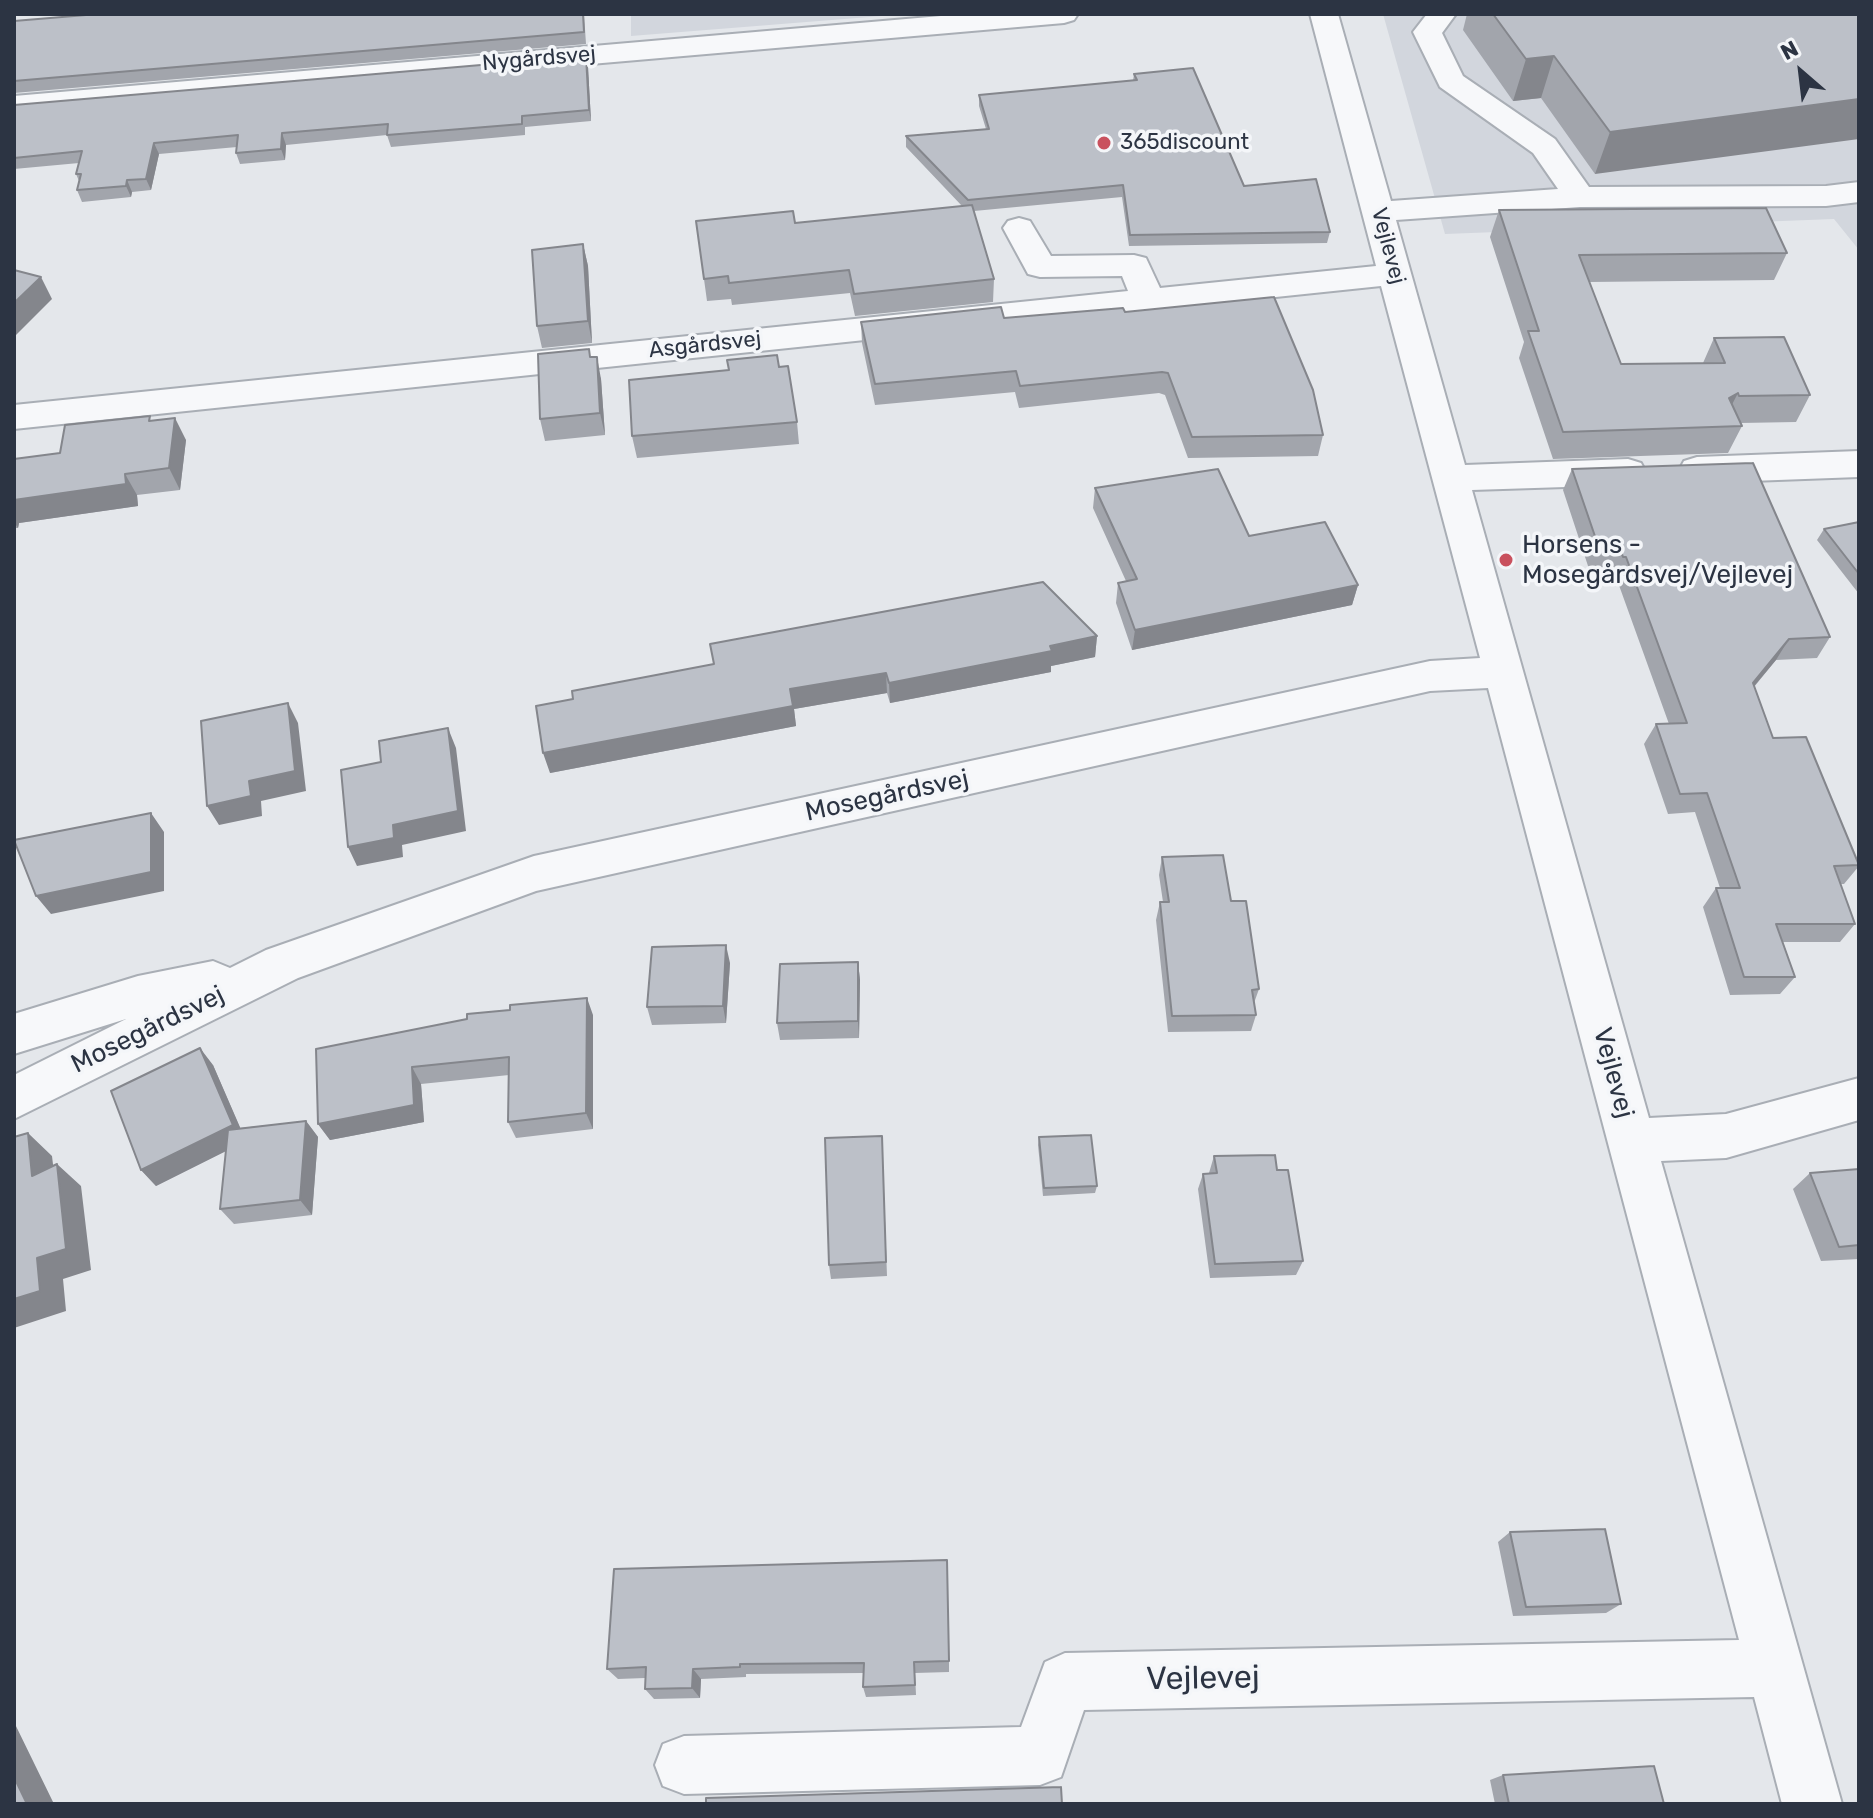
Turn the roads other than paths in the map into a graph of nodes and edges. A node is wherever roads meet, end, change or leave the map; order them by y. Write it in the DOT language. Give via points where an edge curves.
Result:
graph roads {
  1 [pos="696,14"];
  2 [pos="1064,14"];
  3 [pos="1324,14"];
  4 [pos="1442,14"];
  5 [pos="1030,16"];
  6 [pos="696,45"];
  7 [pos="14,105"];
  8 [pos="1859,192"];
  9 [pos="1580,197"];
  10 [pos="1379,212"];
  11 [pos="1019,228"];
  12 [pos="1396,274"];
  13 [pos="1148,300"];
  14 [pos="14,417"];
  15 [pos="1859,464"];
  16 [pos="1451,478"];
  17 [pos="1503,672"];
  18 [pos="282,964"];
  19 [pos="14,1034"];
  20 [pos="14,1098"];
  21 [pos="1859,1099"];
  22 [pos="1632,1141"];
  23 [pos="1775,1668"];
  24 [pos="684,1765"];
  25 [pos="1812,1804"];
  1 -- 6 [label="street"];
  2 -- 5 [label="street, Nygårdsvej"];
  3 -- 10 [label="street, Vejlevej"];
  4 -- 9 [label="street" via="1427,32 1451,81 1544,146"];
  5 -- 6 [label="street, Nygårdsvej"];
  6 -- 7 [label="street, Nygårdsvej"];
  8 -- 9 [label="street"];
  9 -- 10 [label="street"];
  10 -- 12 [label="street, Vejlevej"];
  11 -- 13 [label="street" via="1040,267 1134,265"];
  12 -- 13 [label="street, Asgårdsvej"];
  12 -- 16 [label="street, Vejlevej"];
  13 -- 14 [label="street, Asgårdsvej"];
  15 -- 16 [label="street"];
  16 -- 17 [label="street, Vejlevej"];
  17 -- 18 [label="street, Mosegårdsvej" via="1430,676 534,874"];
  17 -- 22 [label="street, Vejlevej"];
  18 -- 19 [label="street, Mosegårdsvej" via="138,996"];
  18 -- 20 [label="street, Mosegårdsvej"];
  21 -- 22 [label="street" via="1726,1136"];
  22 -- 23 [label="street, Vejlevej"];
  23 -- 24 [label="street, Vejlevej" via="1065,1682 1040,1756"];
  23 -- 25 [label="street, Vejlevej"];
}
